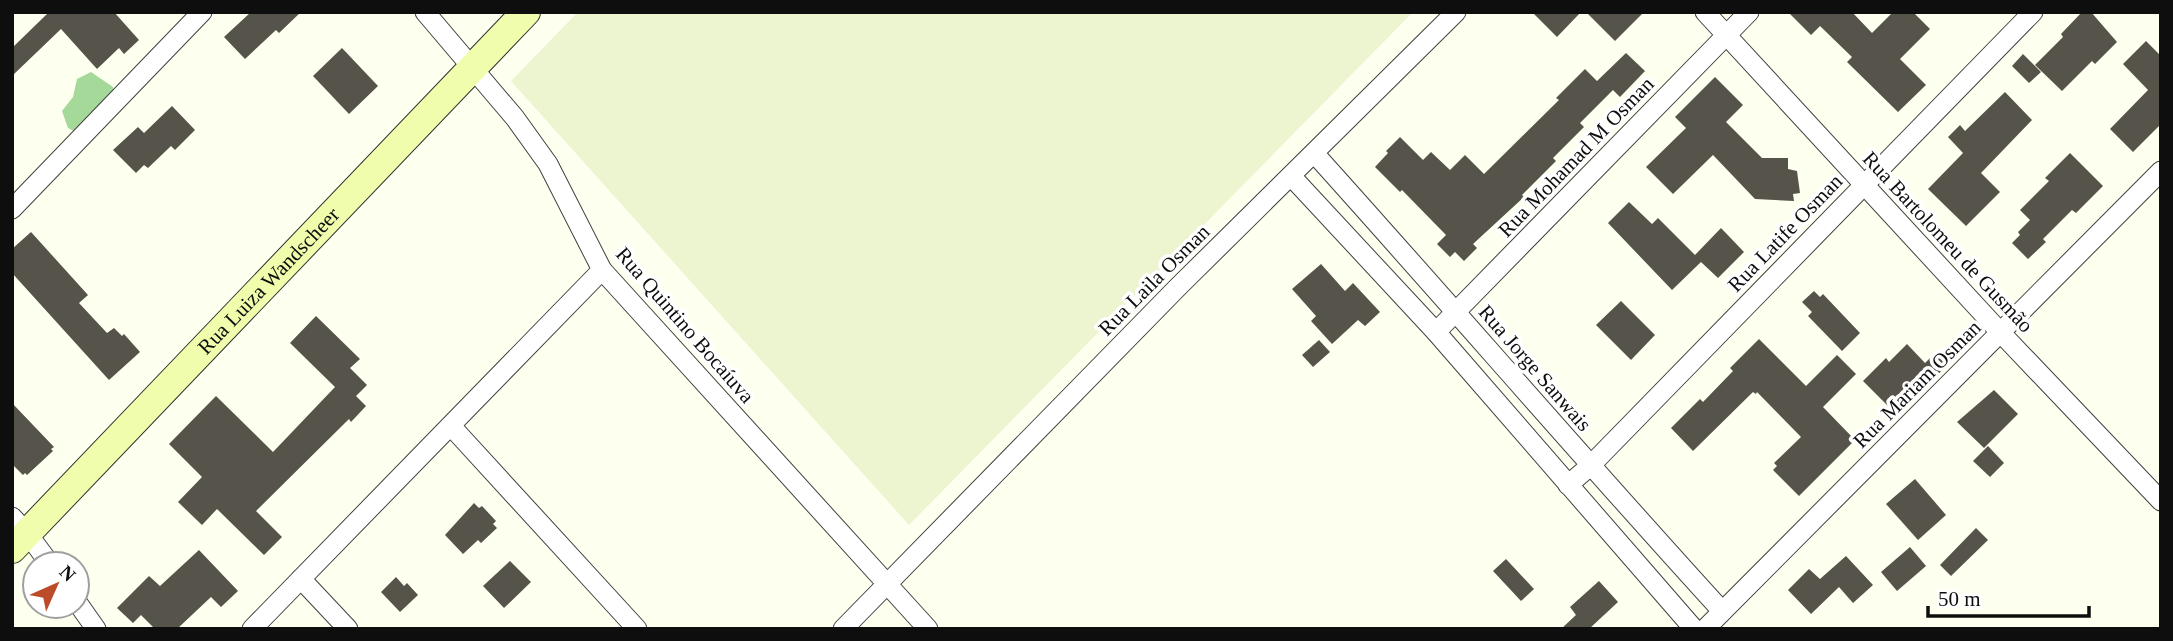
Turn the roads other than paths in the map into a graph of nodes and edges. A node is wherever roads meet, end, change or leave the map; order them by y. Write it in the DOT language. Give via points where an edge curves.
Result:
graph roads {
  1 [pos="202,12"];
  2 [pos="425,12"];
  3 [pos="526,12"];
  4 [pos="1457,12"];
  5 [pos="1704,12"];
  6 [pos="1749,12"];
  7 [pos="2033,12"];
  8 [pos="1726,36"];
  9 [pos="474,67"];
  10 [pos="1314,153"];
  11 [pos="2161,171"];
  12 [pos="1291,176"];
  13 [pos="1864,185"];
  14 [pos="12,209"];
  15 [pos="602,270"];
  16 [pos="1457,312"];
  17 [pos="1436,332"];
  18 [pos="2000,332"];
  19 [pos="452,426"];
  20 [pos="1590,466"];
  21 [pos="1568,485"];
  22 [pos="2161,501"];
  23 [pos="17,533"];
  24 [pos="35,550"];
  25 [pos="301,579"];
  26 [pos="886,583"];
  27 [pos="1722,611"];
  28 [pos="252,629"];
  29 [pos="348,629"];
  30 [pos="637,629"];
  31 [pos="843,629"];
  32 [pos="928,629"];
  33 [pos="1694,629"];
  34 [pos="1705,629"];
  1 -- 14 [label="street"];
  2 -- 9 [label="street, Rua Quintino Bocaíuva"];
  3 -- 9 [label="main road, Rua Luiza Wandscheer"];
  4 -- 10 [label="street, Rua Laila Osman"];
  5 -- 8 [label="street, Rua Bartolomeu de Gusmão"];
  6 -- 8 [label="street, Rua Mohamad M Osman"];
  7 -- 13 [label="street, Rua Latife Osman"];
  8 -- 13 [label="street, Rua Bartolomeu de Gusmão"];
  8 -- 16 [label="street, Rua Mohamad M Osman"];
  9 -- 15 [label="street, Rua Quintino Bocaíuva" via="548,164"];
  9 -- 23 [label="main road, Rua Luiza Wandscheer"];
  10 -- 12 [label="street, Rua Laila Osman"];
  10 -- 16 [label="street, Rua Jorge Sanwais"];
  11 -- 18 [label="street, Rua Mariam Osman"];
  12 -- 17 [label="street"];
  12 -- 26 [label="street, Rua Laila Osman"];
  13 -- 18 [label="street, Rua Bartolomeu de Gusmão"];
  13 -- 20 [label="street, Rua Latife Osman"];
  15 -- 19 [label="street"];
  15 -- 26 [label="street, Rua Quintino Bocaíuva"];
  16 -- 17 [label="street, Rua Mohamad M Osman"];
  16 -- 20 [label="street, Rua Jorge Sanwais"];
  17 -- 21 [label="street"];
  18 -- 22 [label="street, Rua Bartolomeu de Gusmão"];
  18 -- 27 [label="street, Rua Mariam Osman"];
  19 -- 25 [label="street"];
  19 -- 30 [label="street"];
  20 -- 21 [label="street, Rua Latife Osman"];
  20 -- 27 [label="street, Rua Jorge Sanwais"];
  21 -- 33 [label="street"];
  23 -- 24 [label="street"];
  25 -- 28 [label="street"];
  25 -- 29 [label="street"];
  26 -- 31 [label="street, Rua Laila Osman"];
  26 -- 32 [label="street, Rua Quintino Bocaíuva"];
  27 -- 34 [label="street, Rua Mariam Osman"];
}
